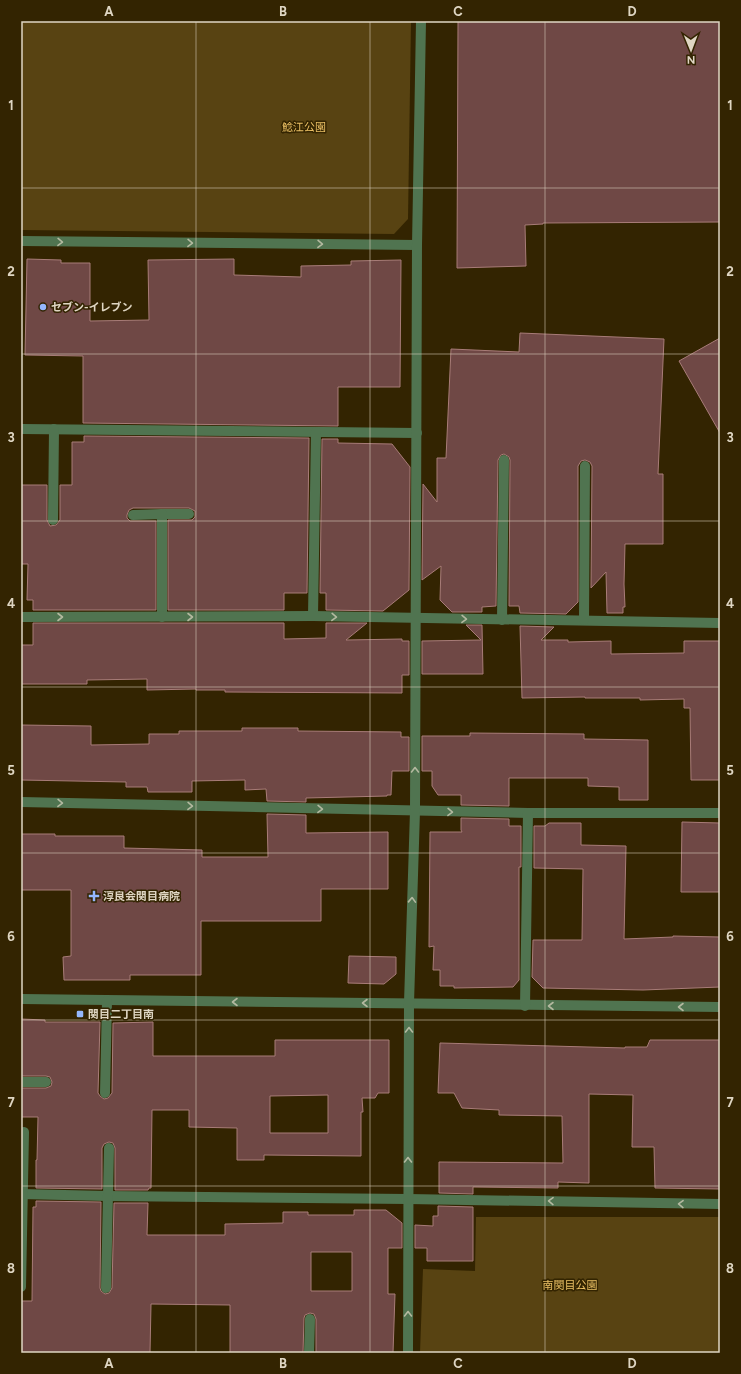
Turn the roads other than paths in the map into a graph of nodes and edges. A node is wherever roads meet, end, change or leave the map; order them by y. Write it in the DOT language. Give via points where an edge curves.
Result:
graph roads {
  1 [pos="421,21"];
  2 [pos="21,242"];
  3 [pos="417,245"];
  4 [pos="21,429"];
  5 [pos="54,429"];
  6 [pos="316,432"];
  7 [pos="417,433"];
  8 [pos="504,460"];
  9 [pos="585,466"];
  10 [pos="162,514"];
  11 [pos="189,514"];
  12 [pos="133,515"];
  13 [pos="52,520"];
  14 [pos="313,616"];
  15 [pos="21,617"];
  16 [pos="162,617"];
  17 [pos="415,619"];
  18 [pos="502,620"];
  19 [pos="584,620"];
  20 [pos="720,623"];
  21 [pos="21,802"];
  22 [pos="415,811"];
  23 [pos="528,813"];
  24 [pos="720,813"];
  25 [pos="21,999"];
  26 [pos="107,1001"];
  27 [pos="409,1004"];
  28 [pos="525,1006"];
  29 [pos="720,1007"];
  30 [pos="21,1082"];
  31 [pos="46,1082"];
  32 [pos="105,1093"];
  33 [pos="24,1132"];
  34 [pos="108,1148"];
  35 [pos="22,1194"];
  36 [pos="107,1196"];
  37 [pos="408,1199"];
  38 [pos="720,1204"];
  39 [pos="21,1287"];
  40 [pos="106,1288"];
  41 [pos="310,1319"];
  42 [pos="309,1353"];
  43 [pos="408,1353"];
  1 -- 3 [label="street"];
  2 -- 3 [label="street, one-way"];
  3 -- 7 [label="street"];
  4 -- 5 [label="street"];
  5 -- 6 [label="street"];
  5 -- 13 [label="street"];
  6 -- 7 [label="street"];
  6 -- 14 [label="street"];
  7 -- 17 [label="street"];
  8 -- 18 [label="street"];
  9 -- 19 [label="street"];
  10 -- 11 [label="street"];
  10 -- 12 [label="street"];
  10 -- 16 [label="street"];
  16 -- 14 [label="street, one-way"];
  14 -- 17 [label="street, one-way"];
  15 -- 16 [label="street, one-way"];
  17 -- 18 [label="street, one-way"];
  22 -- 17 [label="street, one-way"];
  18 -- 19 [label="street"];
  19 -- 20 [label="street"];
  21 -- 22 [label="street, one-way"];
  22 -- 23 [label="street, one-way"];
  27 -- 22 [label="street, one-way"];
  23 -- 24 [label="street"];
  23 -- 28 [label="street"];
  25 -- 26 [label="street"];
  27 -- 26 [label="street, one-way"];
  26 -- 32 [label="street"];
  27 -- 28 [label="street"];
  37 -- 27 [label="street, one-way"];
  29 -- 28 [label="street, one-way"];
  30 -- 31 [label="street"];
  33 -- 35 [label="street"];
  34 -- 36 [label="street"];
  35 -- 36 [label="street"];
  35 -- 39 [label="street"];
  36 -- 37 [label="street"];
  36 -- 40 [label="street"];
  38 -- 37 [label="street, one-way"];
  43 -- 37 [label="street, one-way"];
  41 -- 42 [label="street"];
}
